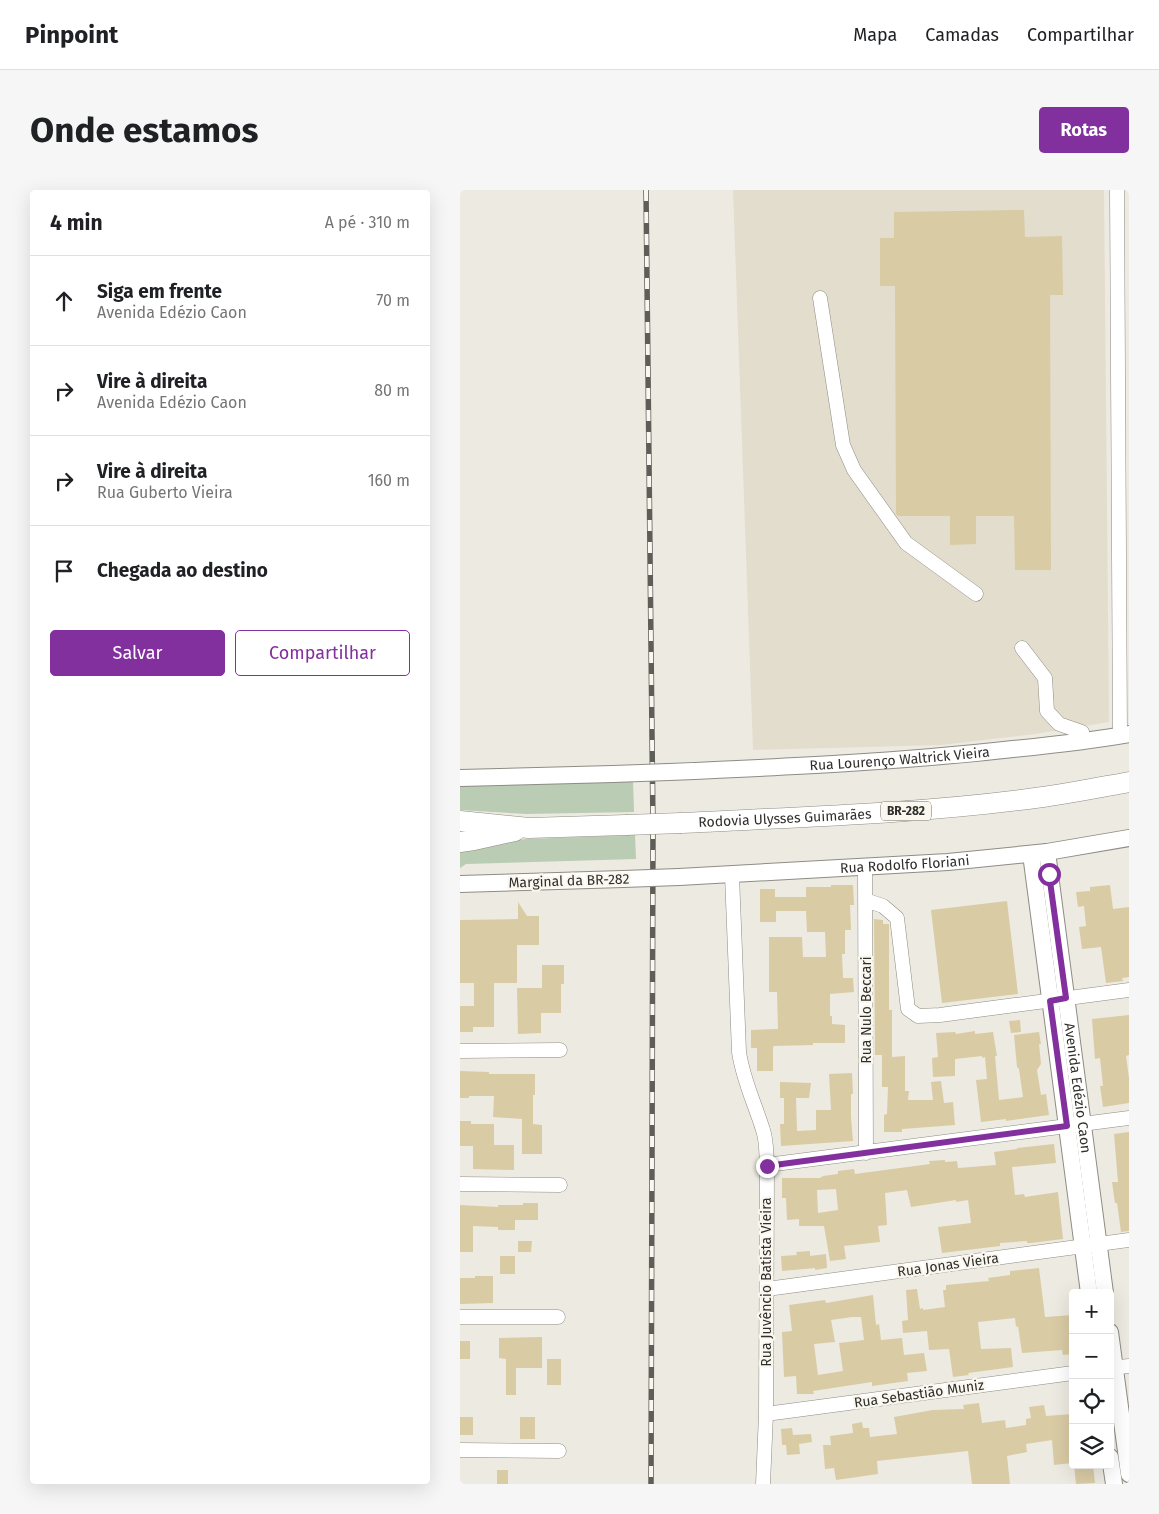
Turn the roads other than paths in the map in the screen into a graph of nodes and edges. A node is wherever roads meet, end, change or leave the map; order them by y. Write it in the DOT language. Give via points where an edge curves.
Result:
graph roads {
  1 [pos="1117,190"];
  2 [pos="820,298"];
  3 [pos="976,594"];
  4 [pos="1022,648"];
  5 [pos="1082,732"];
  6 [pos="1125,735"];
  7 [pos="460,778"];
  8 [pos="1129,782"];
  9 [pos="460,821"];
  10 [pos="529,828"];
  11 [pos="1129,838"];
  12 [pos="460,842"];
  13 [pos="1039,854"];
  14 [pos="865,868"];
  15 [pos="732,875"];
  16 [pos="679,877"];
  17 [pos="460,884"];
  18 [pos="865,900"];
  19 [pos="1129,990"];
  20 [pos="1058,1000"];
  21 [pos="560,1050"];
  22 [pos="460,1051"];
  23 [pos="1129,1118"];
  24 [pos="1075,1125"];
  25 [pos="866,1153"];
  26 [pos="767,1166"];
  27 [pos="460,1184"];
  28 [pos="560,1184"];
  29 [pos="1129,1240"];
  30 [pos="1090,1245"];
  31 [pos="1089,1289"];
  32 [pos="1104,1289"];
  33 [pos="767,1290"];
  34 [pos="460,1317"];
  35 [pos="558,1317"];
  36 [pos="1110,1334"];
  37 [pos="1118,1367"];
  38 [pos="1069,1374"];
  39 [pos="766,1414"];
  40 [pos="460,1450"];
  41 [pos="559,1450"];
  42 [pos="1112,1469"];
  43 [pos="1129,1474"];
  44 [pos="763,1484"];
  45 [pos="1114,1484"];
  1 -- 6 [label="street"];
  2 -- 3 [label="street" via="843,446 854,470 906,543"];
  4 -- 5 [label="street" via="1045,678 1047,711 1059,724"];
  6 -- 7 [label="main road, Rua Lourenço Waltrick Vieira, bridge" via="964,755 840,765"];
  8 -- 10 [label="highway, Rodovia Ulysses Guimarães / BR-282, bridge" via="984,805 681,823"];
  9 -- 10 [label="highway, Rodovia Ulysses Guimarães / BR-282"];
  10 -- 12 [label="highway, Rodovia Ulysses Guimarães / BR-282"];
  11 -- 13 [label="main road, Rua Rodolfo Floriani"];
  13 -- 14 [label="main road, Rua Rodolfo Floriani"];
  13 -- 20 [label="main road, Avenida Edézio Caon"];
  14 -- 15 [label="main road, Rua Rodolfo Floriani"];
  14 -- 18 [label="street, Rua Nulo Beccari"];
  15 -- 16 [label="main road, Rua Rodolfo Floriani"];
  15 -- 26 [label="street, Rua Juvêncio Batista Vieira" via="739,1052 747,1088 764,1131"];
  16 -- 17 [label="main road, Marginal da BR-282, bridge"];
  18 -- 20 [label="street" via="883,906 897,918 908,1009 918,1016"];
  18 -- 25 [label="street, Rua Nulo Beccari"];
  19 -- 20 [label="street"];
  20 -- 24 [label="main road, Avenida Edézio Caon"];
  21 -- 22 [label="street"];
  23 -- 24 [label="street"];
  24 -- 25 [label="street"];
  24 -- 30 [label="main road, Avenida Edézio Caon"];
  25 -- 26 [label="street"];
  26 -- 33 [label="street, Rua Juvêncio Batista Vieira"];
  27 -- 28 [label="street"];
  29 -- 30 [label="street, Rua Jonas Vieira"];
  30 -- 31 [label="main road, Avenida Edézio Caon"];
  30 -- 32 [label="main road, Avenida Edézio Caon"];
  30 -- 33 [label="street, Rua Jonas Vieira"];
  33 -- 39 [label="street, Rua Juvêncio Batista Vieira"];
  34 -- 35 [label="street"];
  36 -- 37 [label="main road"];
  37 -- 43 [label="main road"];
  38 -- 39 [label="street, Rua Sebastião Muniz"];
  39 -- 44 [label="street, Rua Juvêncio Batista Vieira"];
  40 -- 41 [label="street"];
  42 -- 45 [label="main road"];
}
